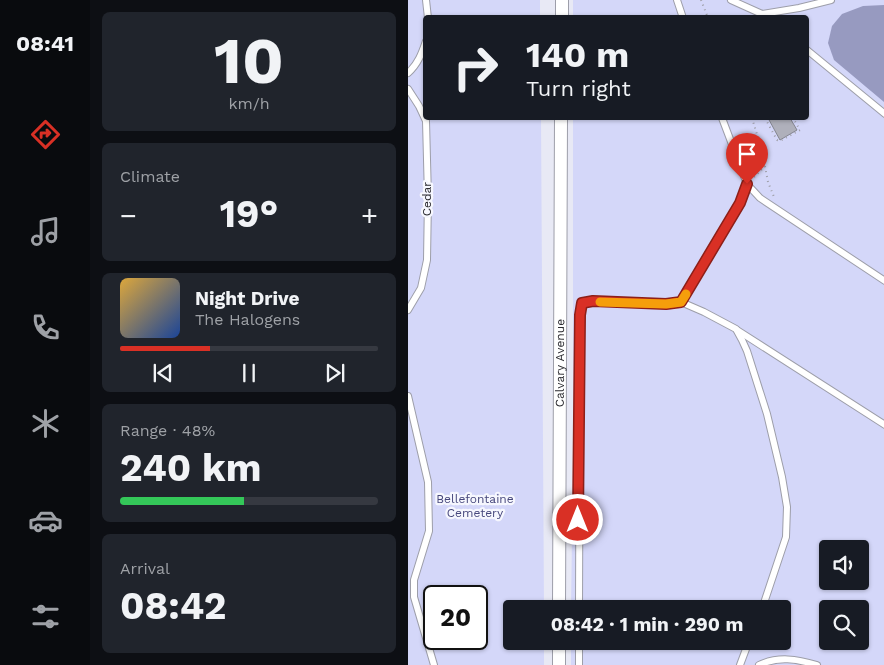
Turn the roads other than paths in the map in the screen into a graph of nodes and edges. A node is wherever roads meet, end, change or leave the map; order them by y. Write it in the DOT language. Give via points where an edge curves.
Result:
graph roads {
  1 [pos="426,0"];
  2 [pos="562,0"];
  3 [pos="677,0"];
  4 [pos="731,0"];
  5 [pos="831,0"];
  6 [pos="428,15"];
  7 [pos="562,15"];
  8 [pos="682,15"];
  9 [pos="762,15"];
  10 [pos="768,15"];
  11 [pos="423,50"];
  12 [pos="809,52"];
  13 [pos="408,73"];
  14 [pos="408,89"];
  15 [pos="423,114"];
  16 [pos="884,114"];
  17 [pos="426,120"];
  18 [pos="561,120"];
  19 [pos="723,120"];
  20 [pos="747,184"];
  21 [pos="884,281"];
  22 [pos="681,302"];
  23 [pos="408,310"];
  24 [pos="736,329"];
  25 [pos="408,396"];
  26 [pos="884,425"];
  27 [pos="560,600"];
  28 [pos="579,600"];
  29 [pos="765,600"];
  30 [pos="559,650"];
  31 [pos="579,650"];
  32 [pos="746,650"];
  33 [pos="434,665"];
  34 [pos="559,665"];
  35 [pos="579,665"];
  36 [pos="740,665"];
  37 [pos="759,665"];
  38 [pos="817,665"];
  1 -- 6 [label="lane"];
  2 -- 7 [label="street"];
  3 -- 8 [label="lane"];
  4 -- 9 [label="lane"];
  5 -- 10 [label="lane"];
  11 -- 13 [label="lane"];
  12 -- 16 [label="lane"];
  14 -- 15 [label="lane, Cedar"];
  17 -- 23 [label="lane, Cedar" via="427,260 421,288"];
  18 -- 27 [label="street, Calvary Avenue"];
  19 -- 20 [label="lane"];
  20 -- 21 [label="lane" via="760,198"];
  20 -- 22 [label="lane" via="740,203"];
  22 -- 24 [label="lane"];
  22 -- 28 [label="lane" via="582,303"];
  24 -- 26 [label="lane"];
  24 -- 29 [label="lane" via="747,351 767,414 787,507 786,537"];
  25 -- 33 [label="lane" via="428,482 428,531 414,580 414,597"];
  30 -- 34 [label="street"];
  31 -- 35 [label="lane"];
  32 -- 36 [label="lane"];
  37 -- 38 [label="lane" via="785,658"];
}
